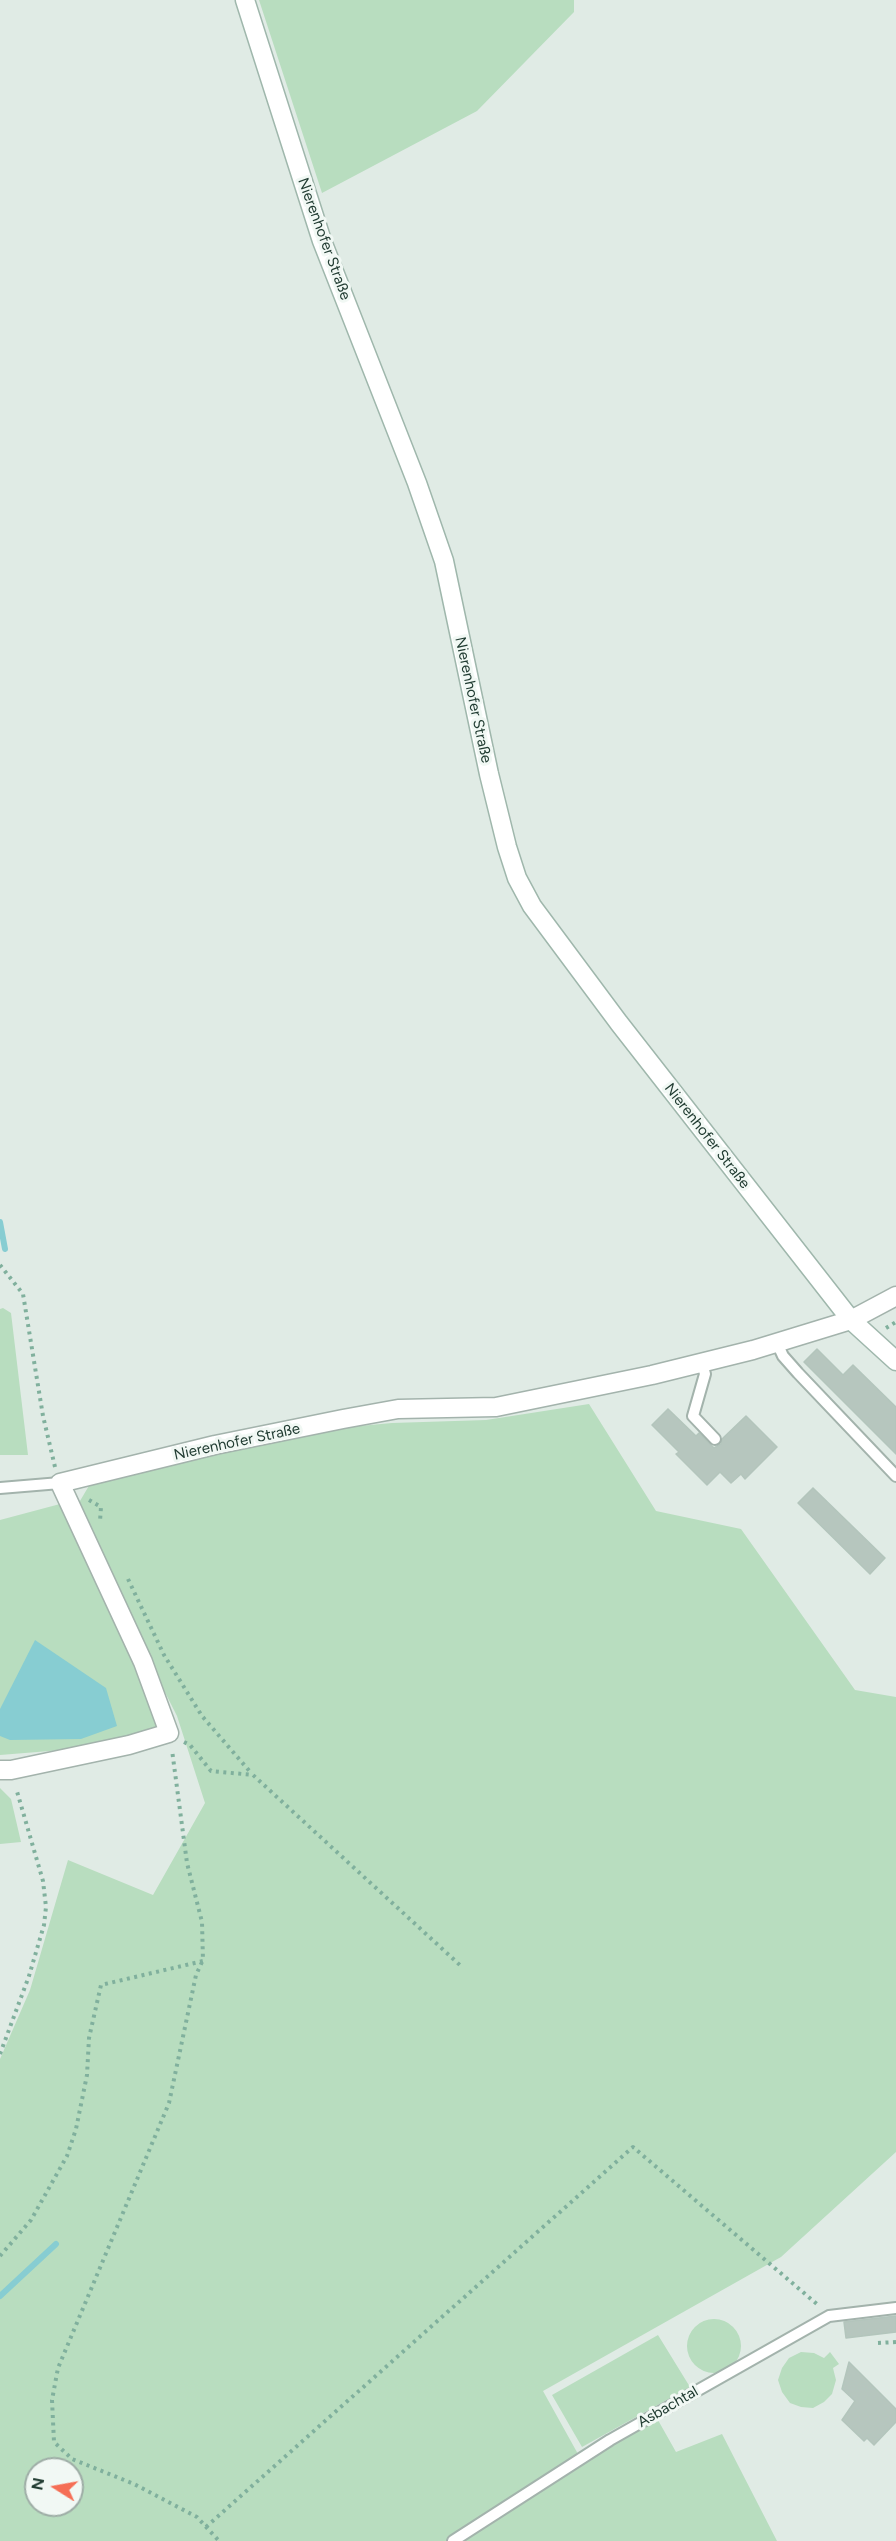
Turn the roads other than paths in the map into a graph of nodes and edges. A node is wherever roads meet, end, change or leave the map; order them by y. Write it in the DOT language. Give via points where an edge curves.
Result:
graph roads {
  1 [pos="245,0"];
  2 [pos="896,1296"];
  3 [pos="851,1320"];
  4 [pos="777,1342"];
  5 [pos="896,1361"];
  6 [pos="702,1363"];
  7 [pos="715,1439"];
  8 [pos="896,1476"];
  9 [pos="63,1482"];
  10 [pos="0,1488"];
  11 [pos="6,1770"];
  12 [pos="896,2308"];
  13 [pos="453,2541"];
  1 -- 3 [label="street, Nierenhofer Straße" via="322,240 444,561 489,774 517,878 532,906 620,1023"];
  2 -- 3 [label="street"];
  3 -- 4 [label="street, Nierenhofer Straße"];
  3 -- 5 [label="street, Nierenhofer Straße"];
  4 -- 6 [label="street, Nierenhofer Straße"];
  4 -- 8 [label="lane" via="783,1356"];
  6 -- 7 [label="lane" via="705,1374 693,1416"];
  6 -- 9 [label="street, Nierenhofer Straße" via="496,1407 398,1409 343,1419"];
  9 -- 10 [label="lane"];
  9 -- 11 [label="street" via="143,1662 169,1733"];
  12 -- 13 [label="lane, Asbachtal" via="830,2316 610,2440"];
}
